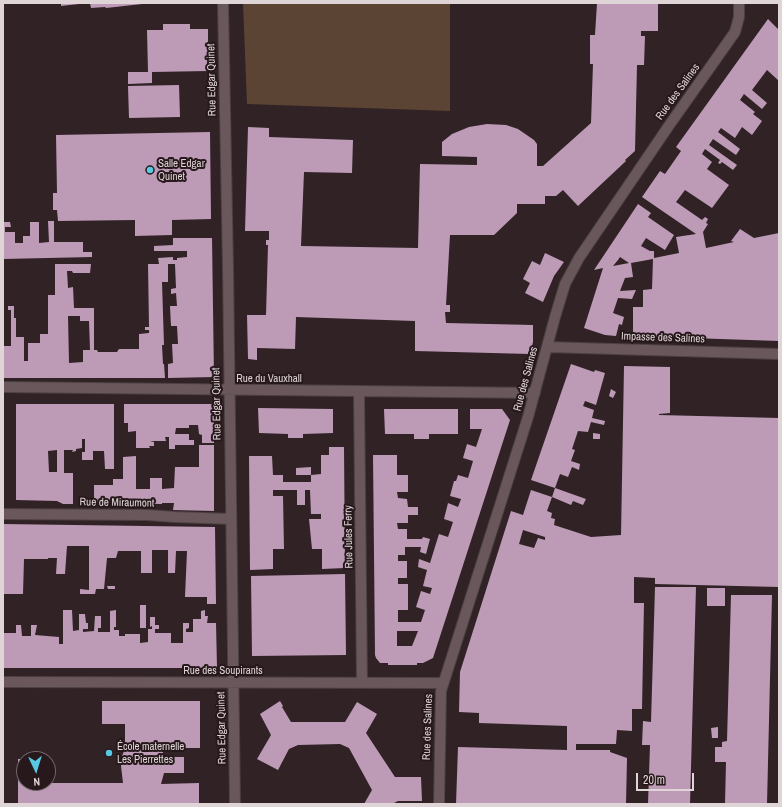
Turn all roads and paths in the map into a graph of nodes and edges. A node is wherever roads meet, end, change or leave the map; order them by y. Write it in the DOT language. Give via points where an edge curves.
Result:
graph roads {
  1 [pos="223,3"];
  2 [pos="738,3"];
  3 [pos="546,347"];
  4 [pos="779,354"];
  5 [pos="3,387"];
  6 [pos="229,391"];
  7 [pos="359,392"];
  8 [pos="535,393"];
  9 [pos="3,514"];
  10 [pos="230,519"];
  11 [pos="3,682"];
  12 [pos="233,683"];
  13 [pos="362,683"];
  14 [pos="443,683"];
  15 [pos="235,804"];
  16 [pos="439,804"];
  1 -- 6 [label="street, Rue Edgar Quinet"];
  2 -- 3 [label="street, Rue des Salines" via="739,17 735,32 570,273"];
  3 -- 4 [label="street, Impasse des Salines"];
  3 -- 8 [label="street, Rue des Salines"];
  5 -- 6 [label="street, Rue du Vauxhall"];
  6 -- 7 [label="street, Rue du Vauxhall"];
  6 -- 10 [label="street, Rue Edgar Quinet"];
  7 -- 8 [label="street, Rue du Vauxhall"];
  7 -- 13 [label="street, Rue Jules Ferry"];
  8 -- 14 [label="street, Rue des Salines"];
  9 -- 10 [label="street, Rue de Miraumont" via="147,515"];
  10 -- 12 [label="street, Rue Edgar Quinet"];
  11 -- 12 [label="street, Rue des Soupirants"];
  12 -- 13 [label="street, Rue des Soupirants"];
  12 -- 15 [label="street, Rue Edgar Quinet"];
  13 -- 14 [label="street, Rue des Soupirants"];
  14 -- 16 [label="street, Rue des Salines" via="440,700"];
}
